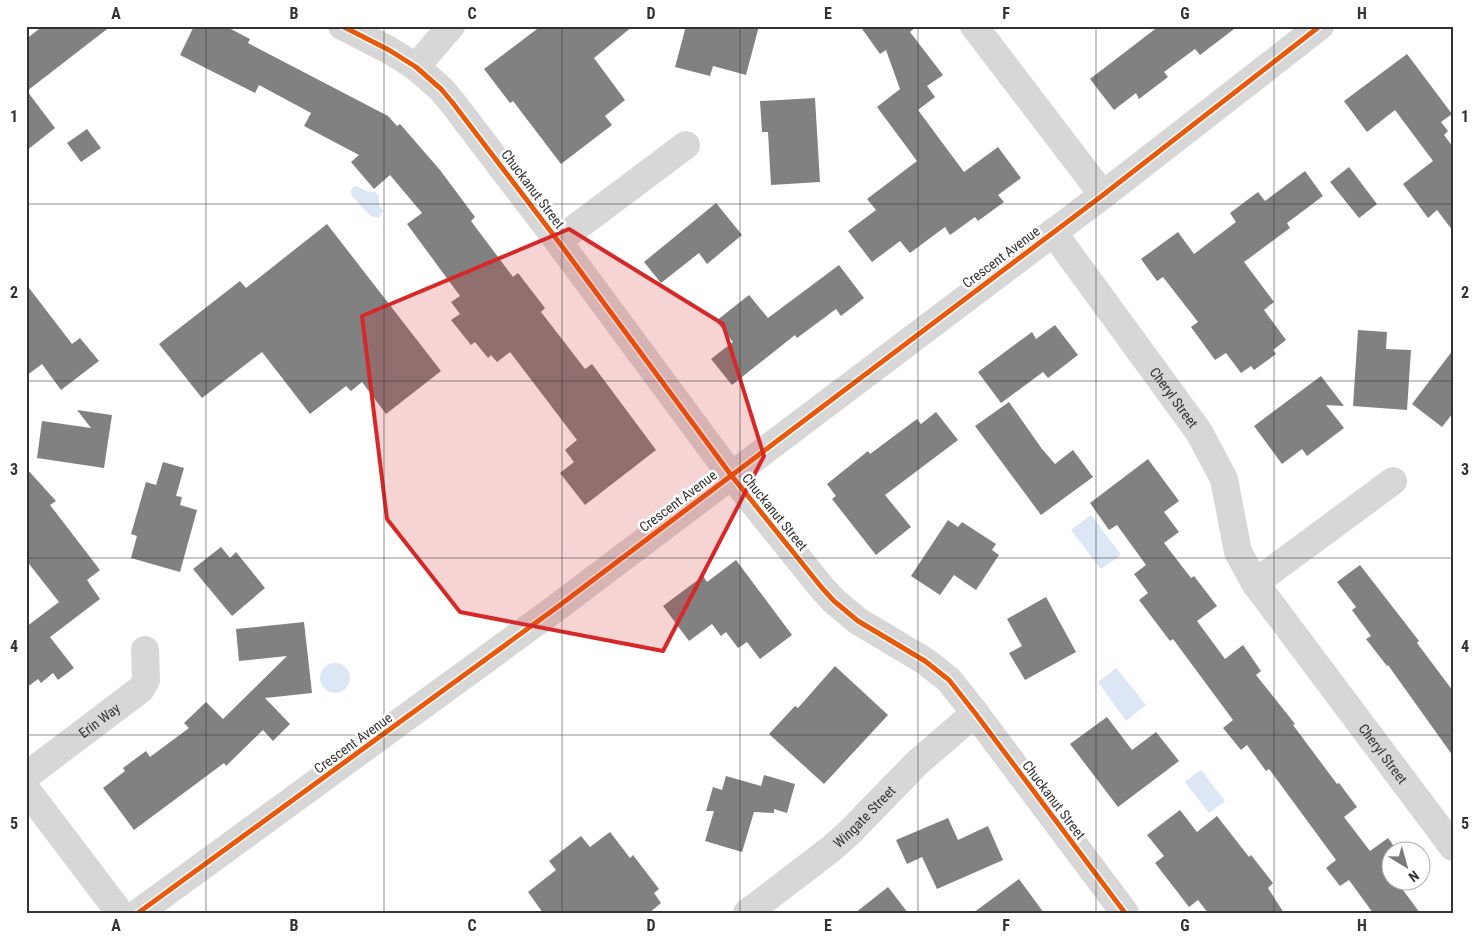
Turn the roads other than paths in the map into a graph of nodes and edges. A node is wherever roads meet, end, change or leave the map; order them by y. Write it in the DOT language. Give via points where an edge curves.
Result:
graph roads {
  1 [pos="342,26"];
  2 [pos="451,26"];
  3 [pos="974,26"];
  4 [pos="1320,26"];
  5 [pos="416,67"];
  6 [pos="686,145"];
  7 [pos="1103,195"];
  8 [pos="1053,232"];
  9 [pos="558,241"];
  10 [pos="731,475"];
  11 [pos="1393,481"];
  12 [pos="1255,583"];
  13 [pos="145,650"];
  14 [pos="975,713"];
  15 [pos="26,776"];
  16 [pos="26,789"];
  17 [pos="1448,830"];
  18 [pos="120,913"];
  19 [pos="138,913"];
  20 [pos="747,913"];
  21 [pos="1125,913"];
  1 -- 5 [label="street, Chuckanut Street"];
  2 -- 5 [label="street"];
  3 -- 7 [label="street"];
  4 -- 7 [label="street, Crescent Avenue"];
  5 -- 9 [label="street, Chuckanut Street" via="452,102"];
  6 -- 9 [label="street, Chuckanut Street"];
  7 -- 8 [label="street, Crescent Avenue"];
  8 -- 10 [label="street, Crescent Avenue"];
  8 -- 12 [label="street, Cheryl Street" via="1199,432 1224,479 1238,552"];
  9 -- 10 [label="street, Chuckanut Street"];
  10 -- 14 [label="street, Chuckanut Street" via="834,601 858,621 938,670"];
  10 -- 19 [label="street, Crescent Avenue" via="556,608"];
  11 -- 12 [label="street"];
  12 -- 17 [label="street, Cheryl Street"];
  13 -- 15 [label="street, Erin Way" via="146,680 141,689"];
  14 -- 20 [label="street, Wingate Street" via="916,764 831,849"];
  14 -- 21 [label="street, Chuckanut Street"];
  16 -- 18 [label="street"];
}
